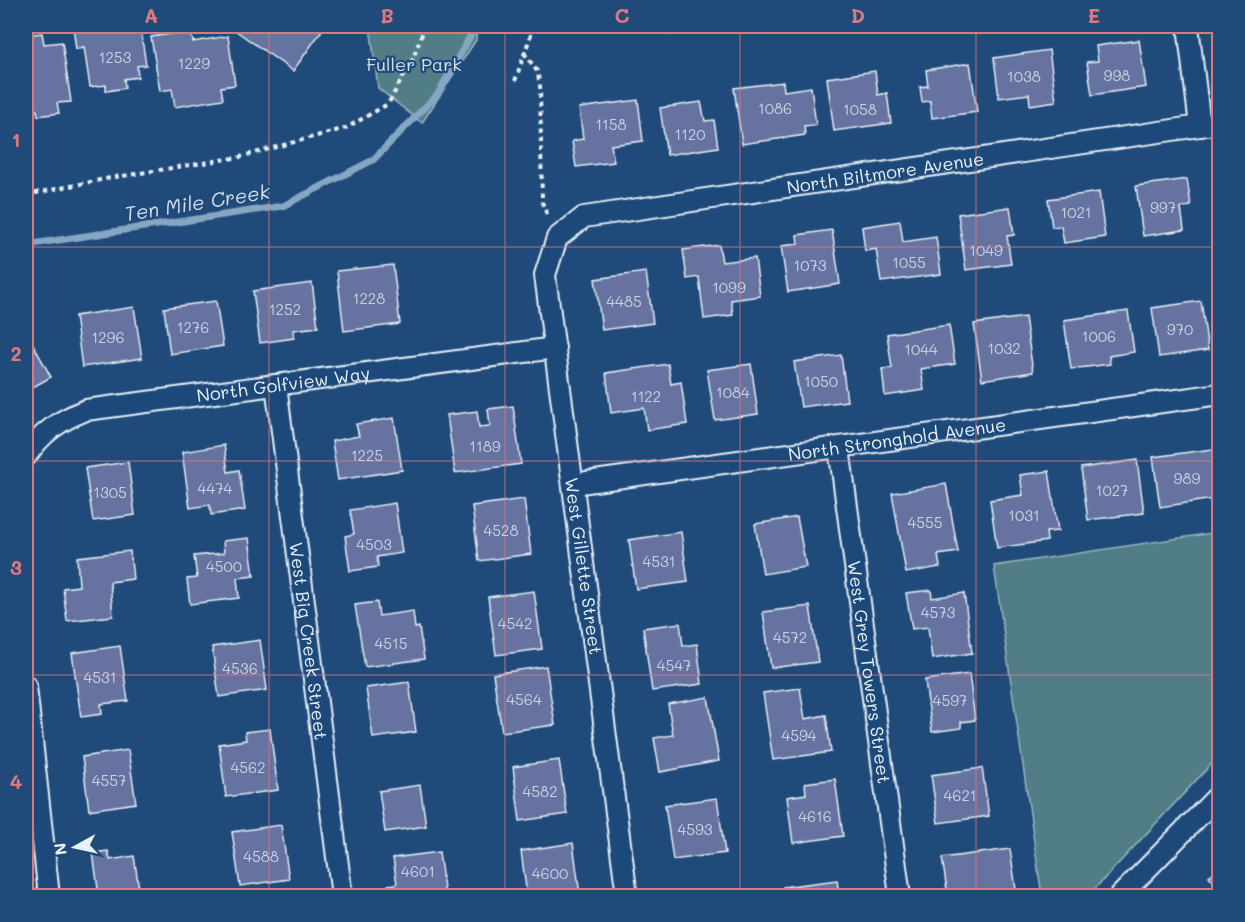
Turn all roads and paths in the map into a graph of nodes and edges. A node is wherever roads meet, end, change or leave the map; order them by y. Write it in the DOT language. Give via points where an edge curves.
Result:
graph roads {
  1 [pos="424,26"];
  2 [pos="534,26"];
  3 [pos="1188,26"];
  4 [pos="524,53"];
  5 [pos="515,81"];
  6 [pos="1220,123"];
  7 [pos="1200,126"];
  8 [pos="26,195"];
  9 [pos="557,238"];
  10 [pos="555,348"];
  11 [pos="276,385"];
  12 [pos="1220,394"];
  13 [pos="839,448"];
  14 [pos="26,455"];
  15 [pos="573,484"];
  16 [pos="26,686"];
  17 [pos="31,785"];
  18 [pos="1220,794"];
  19 [pos="49,897"];
  20 [pos="342,897"];
  21 [pos="627,897"];
  22 [pos="900,897"];
  23 [pos="1120,897"];
  1 -- 8 [label="path" via="412,61 388,104 346,128 240,157"];
  2 -- 4 [label="path"];
  3 -- 7 [label="street"];
  4 -- 5 [label="path"];
  4 -- 9 [label="path" via="537,71 540,84 542,202"];
  6 -- 7 [label="street, North Biltmore Avenue"];
  7 -- 9 [label="street, North Biltmore Avenue" via="584,217"];
  9 -- 10 [label="street, West Gillette Street" via="545,275"];
  10 -- 11 [label="street, North Golfview Way"];
  10 -- 15 [label="street, West Gillette Street"];
  11 -- 14 [label="street, North Golfview Way" via="86,410 47,431"];
  11 -- 20 [label="street, West Big Creek Street"];
  12 -- 13 [label="street, North Stronghold Avenue"];
  13 -- 15 [label="street, North Stronghold Avenue"];
  13 -- 22 [label="street, West Grey Towers Street"];
  15 -- 21 [label="street, West Gillette Street"];
  16 -- 17 [label="street"];
  17 -- 19 [label="street"];
  18 -- 23 [label="street"];
}
